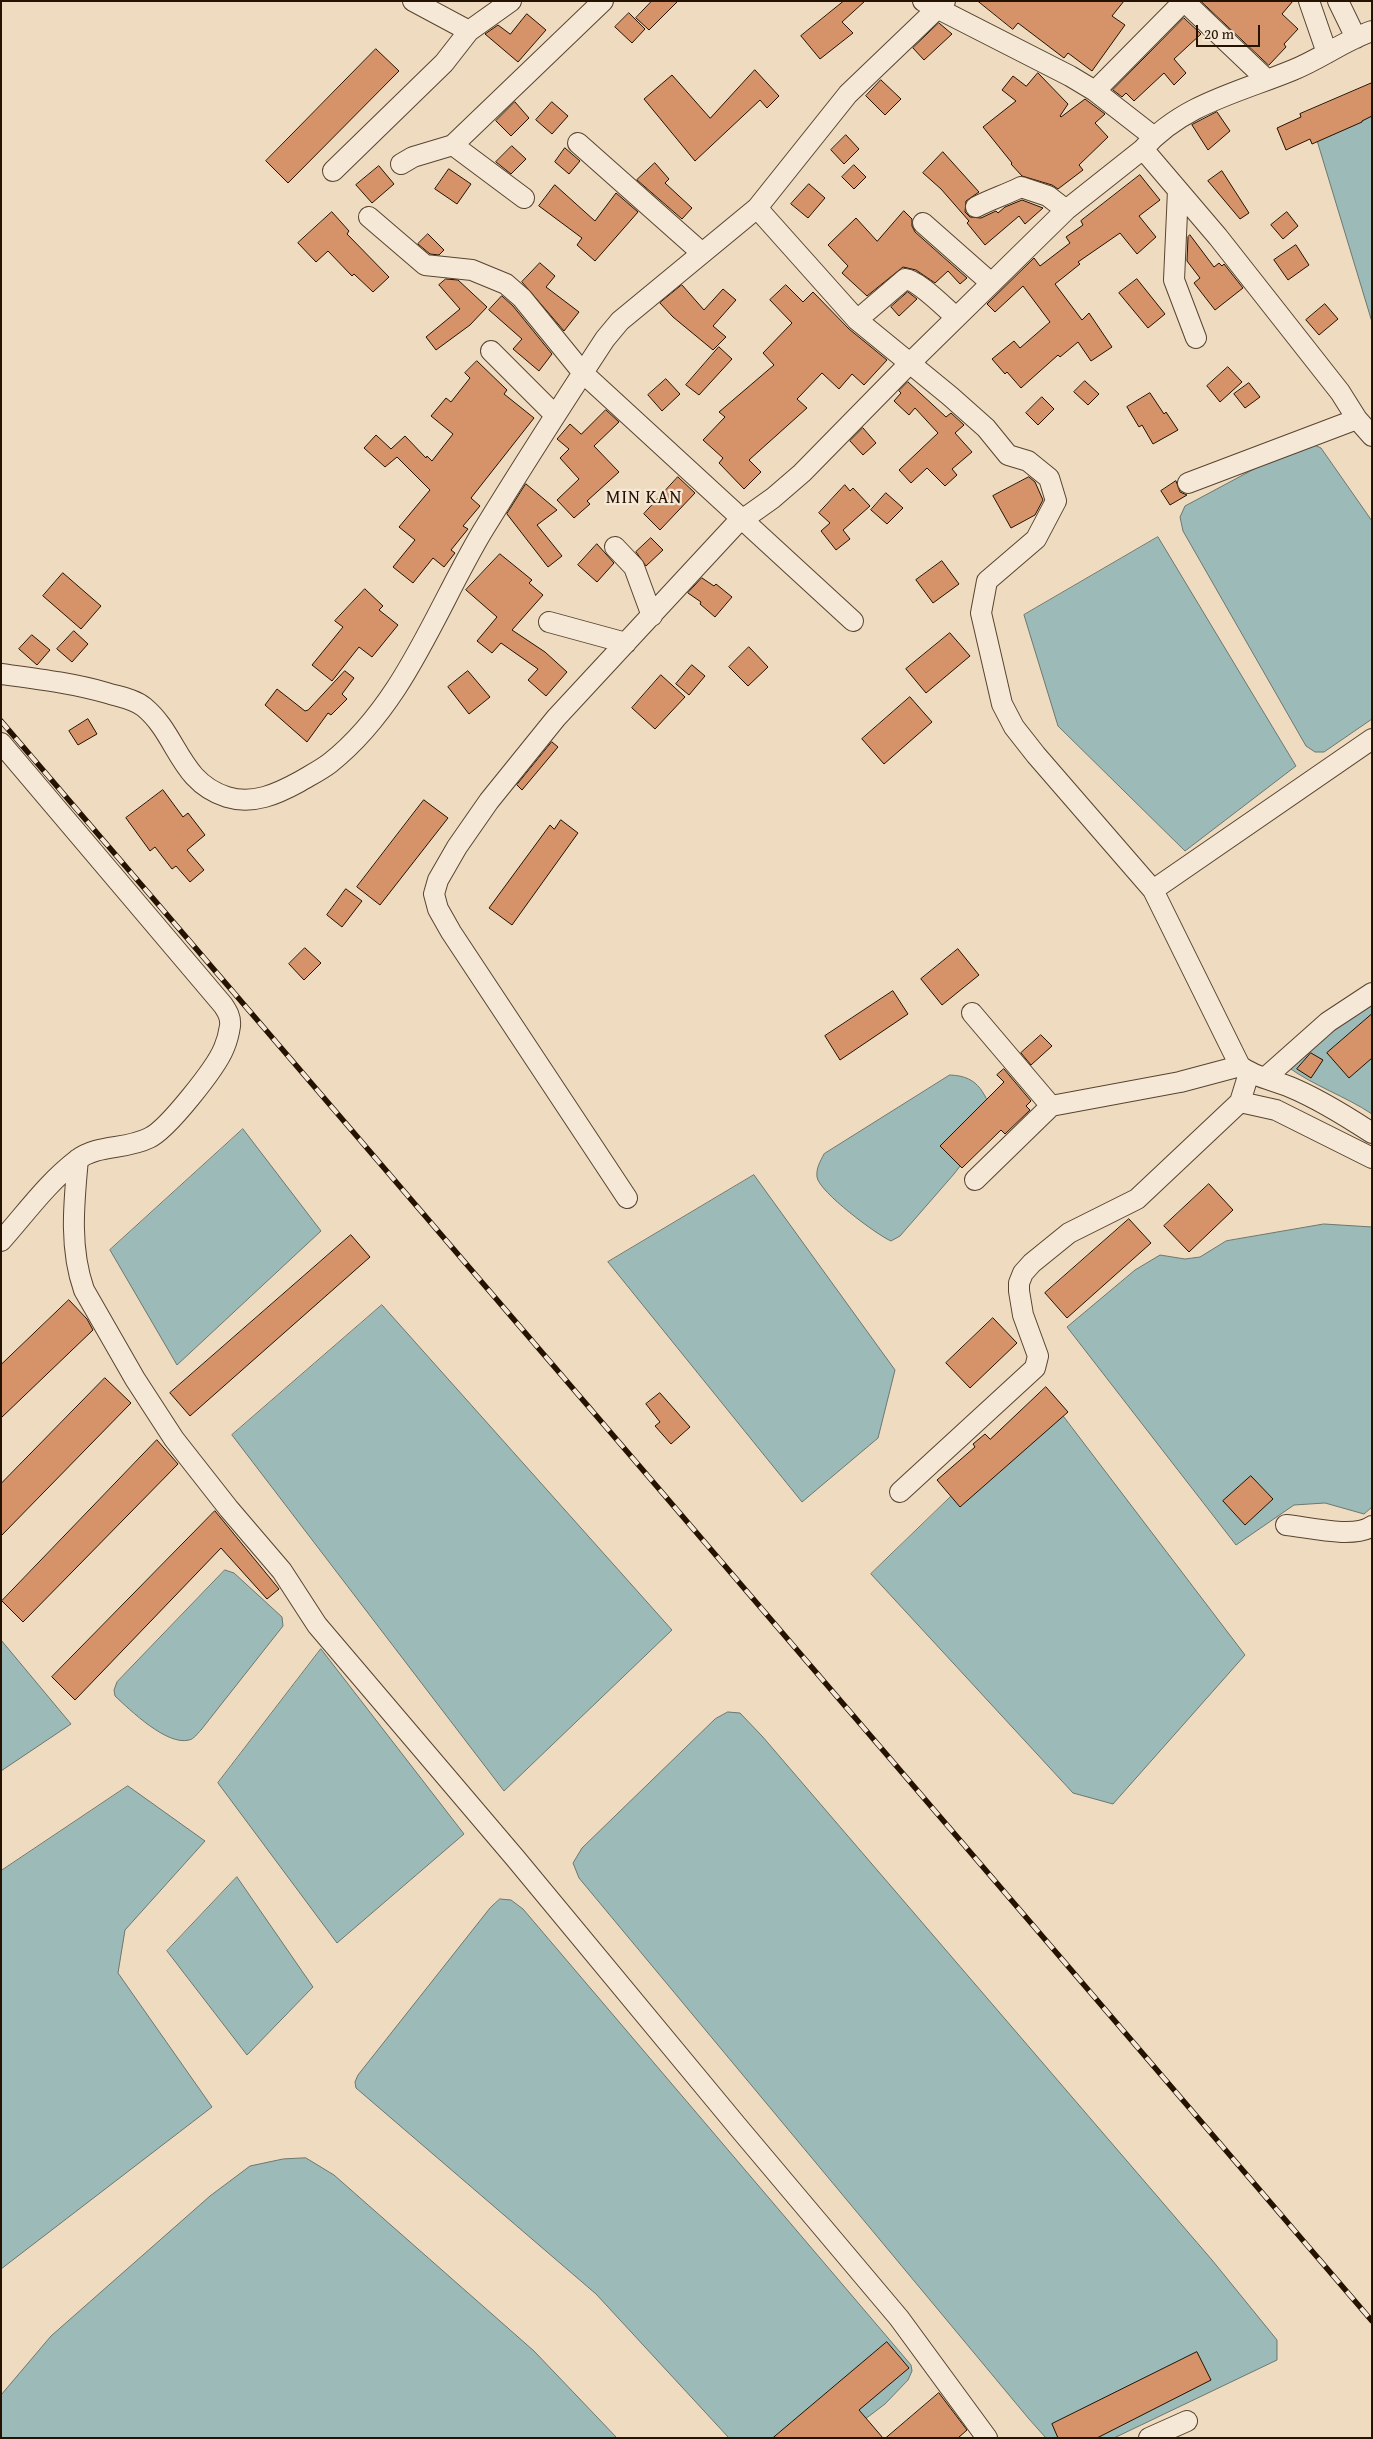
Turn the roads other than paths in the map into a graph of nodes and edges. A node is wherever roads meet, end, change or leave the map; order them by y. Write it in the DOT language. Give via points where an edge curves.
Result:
graph roads {
  1 [pos="413,1"];
  2 [pos="511,1"];
  3 [pos="603,1"];
  4 [pos="1184,1"];
  5 [pos="1309,1"];
  6 [pos="1338,1"];
  7 [pos="935,4"];
  8 [pos="469,31"];
  9 [pos="1364,35"];
  10 [pos="1327,53"];
  11 [pos="1266,79"];
  12 [pos="1094,91"];
  13 [pos="578,143"];
  14 [pos="1148,143"];
  15 [pos="453,145"];
  16 [pos="401,164"];
  17 [pos="333,171"];
  18 [pos="1178,190"];
  19 [pos="524,198"];
  20 [pos="976,207"];
  21 [pos="756,208"];
  22 [pos="1066,210"];
  23 [pos="369,217"];
  24 [pos="923,223"];
  25 [pos="702,253"];
  26 [pos="991,283"];
  27 [pos="956,317"];
  28 [pos="857,320"];
  29 [pos="1196,338"];
  30 [pos="491,351"];
  31 [pos="909,364"];
  32 [pos="583,373"];
  33 [pos="556,416"];
  34 [pos="1357,419"];
  35 [pos="1372,436"];
  36 [pos="1188,482"];
  37 [pos="741,520"];
  38 [pos="615,547"];
  39 [pos="652,616"];
  40 [pos="853,621"];
  41 [pos="549,622"];
  42 [pos="626,643"];
  43 [pos="1,674"];
  44 [pos="1372,739"];
  45 [pos="1,743"];
  46 [pos="1153,890"];
  47 [pos="1372,993"];
  48 [pos="972,1013"];
  49 [pos="1251,1072"];
  50 [pos="1240,1102"];
  51 [pos="1051,1106"];
  52 [pos="1372,1133"];
  53 [pos="1372,1158"];
  54 [pos="78,1159"];
  55 [pos="975,1180"];
  56 [pos="627,1198"];
  57 [pos="1,1241"];
  58 [pos="900,1492"];
  59 [pos="1286,1525"];
  60 [pos="1372,1526"];
  61 [pos="1187,2421"];
  62 [pos="986,2438"];
  63 [pos="1149,2438"];
  1 -- 8 [label="street"];
  2 -- 8 [label="street"];
  3 -- 15 [label="street"];
  4 -- 11 [label="street"];
  4 -- 12 [label="street"];
  5 -- 10 [label="street"];
  6 -- 9 [label="street"];
  7 -- 12 [label="street"];
  7 -- 21 [label="street" via="848,94"];
  8 -- 17 [label="street" via="444,63"];
  9 -- 10 [label="street"];
  10 -- 11 [label="street"];
  11 -- 14 [label="street" via="1193,110"];
  12 -- 14 [label="street"];
  13 -- 25 [label="street"];
  14 -- 18 [label="street"];
  14 -- 22 [label="street"];
  15 -- 16 [label="street"];
  15 -- 19 [label="street"];
  18 -- 29 [label="street" via="1174,280"];
  18 -- 34 [label="street" via="1340,392"];
  20 -- 22 [label="street" via="1021,187 1048,196"];
  21 -- 25 [label="street"];
  21 -- 28 [label="street"];
  22 -- 26 [label="street"];
  23 -- 32 [label="street" via="425,265 472,270 506,284 522,298"];
  24 -- 26 [label="street"];
  25 -- 32 [label="street" via="620,321"];
  26 -- 27 [label="street"];
  27 -- 28 [label="street" via="905,279"];
  27 -- 31 [label="street"];
  28 -- 31 [label="street"];
  30 -- 33 [label="street"];
  31 -- 37 [label="street" via="802,473 774,498"];
  31 -- 46 [label="street" via="986,428 1008,455 1028,461 1049,478 1056,501 1036,539 987,581 984,593 981,613 1002,704 1014,728"];
  32 -- 33 [label="street"];
  32 -- 37 [label="street"];
  33 -- 43 [label="street" via="476,543 419,651 383,708 329,764 283,791 253,801 228,798 204,787 190,773 147,709 136,701 69,682"];
  34 -- 35 [label="street"];
  34 -- 36 [label="street"];
  37 -- 39 [label="street"];
  37 -- 40 [label="street"];
  38 -- 39 [label="street" via="634,567"];
  39 -- 42 [label="street"];
  41 -- 42 [label="street"];
  42 -- 56 [label="street" via="556,718 489,801 457,847 438,880 434,894 451,932"];
  44 -- 46 [label="street"];
  45 -- 54 [label="street" via="229,1014 224,1048 207,1076 166,1124 152,1137 138,1143 98,1149"];
  46 -- 49 [label="street"];
  47 -- 49 [label="street"];
  48 -- 51 [label="street"];
  49 -- 50 [label="street"];
  49 -- 51 [label="street"];
  49 -- 52 [label="street" via="1336,1109"];
  50 -- 53 [label="street" via="1276,1110"];
  50 -- 58 [label="street" via="1137,1199 1070,1233 1023,1273 1019,1291 1023,1315 1038,1356 1035,1368"];
  51 -- 55 [label="street"];
  54 -- 57 [label="street" via="49,1184"];
  54 -- 62 [label="street" via="74,1210 78,1274 134,1379 174,1439 282,1571 317,1626 899,2318"];
  59 -- 60 [label="street" via="1346,1532 1366,1530"];
  61 -- 63 [label="street"];
}
